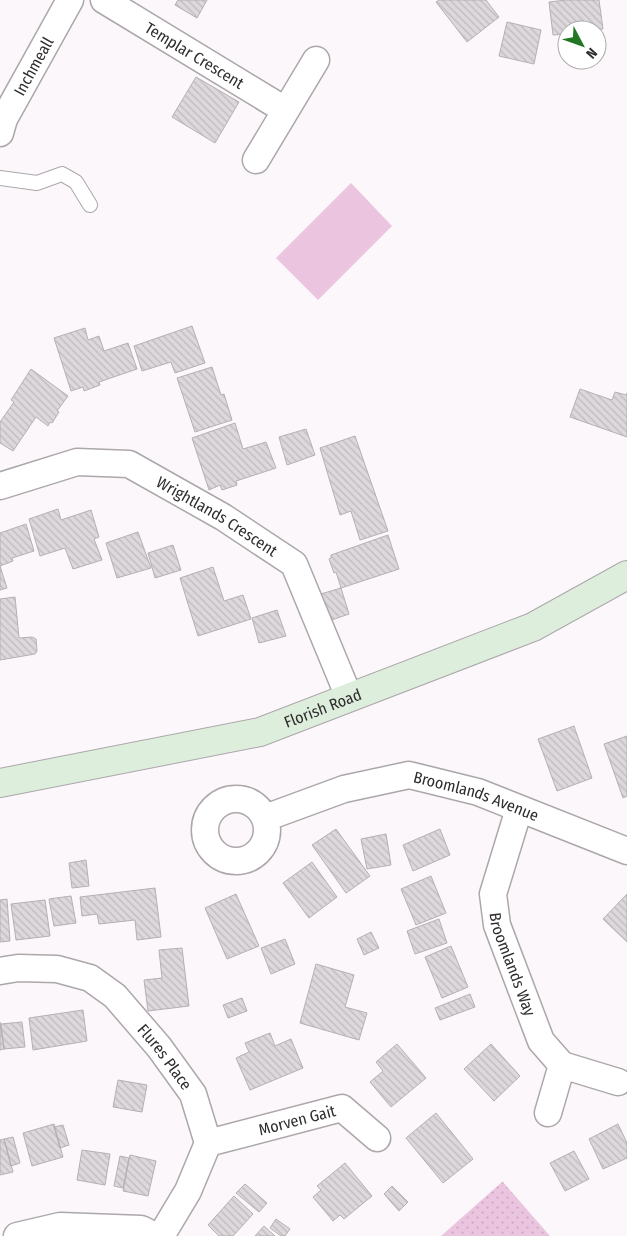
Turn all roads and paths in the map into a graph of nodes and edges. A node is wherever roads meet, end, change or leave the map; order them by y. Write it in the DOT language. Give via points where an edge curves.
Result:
graph roads {
  1 [pos="70,0"];
  2 [pos="104,0"];
  3 [pos="316,60"];
  4 [pos="285,110"];
  5 [pos="0,133"];
  6 [pos="256,160"];
  7 [pos="0,178"];
  8 [pos="90,205"];
  9 [pos="0,486"];
  10 [pos="627,575"];
  11 [pos="349,697"];
  12 [pos="0,783"];
  13 [pos="519,809"];
  14 [pos="266,818"];
  15 [pos="627,851"];
  16 [pos="0,971"];
  17 [pos="562,1066"];
  18 [pos="618,1082"];
  19 [pos="548,1113"];
  20 [pos="377,1138"];
  21 [pos="208,1143"];
  22 [pos="17,1236"];
  23 [pos="155,1236"];
  24 [pos="161,1236"];
  1 -- 5 [label="street, Inchmeall" via="4,119"];
  2 -- 4 [label="street, Templar Crescent"];
  3 -- 4 [label="street"];
  4 -- 6 [label="street"];
  7 -- 8 [label="lane" via="37,183 62,174 76,182"];
  9 -- 11 [label="street, Wrightlands Crescent" via="77,462 128,464 222,517 294,564"];
  10 -- 11 [label="street, Florish Road" via="533,627"];
  11 -- 12 [label="street, Florish Road" via="260,732"];
  13 -- 14 [label="street, Broomlands Avenue" via="478,792 409,775 344,789"];
  13 -- 15 [label="street, Broomlands Avenue"];
  13 -- 17 [label="street, Broomlands Way" via="493,894 497,925 541,1041"];
  16 -- 21 [label="street, Flures Place" via="57,969 90,978 115,996 159,1047 193,1094"];
  17 -- 18 [label="street"];
  17 -- 19 [label="street"];
  20 -- 21 [label="street, Morven Gait" via="342,1108"];
  21 -- 24 [label="street" via="188,1192"];
  22 -- 23 [label="street" via="60,1226 141,1229"];
}
